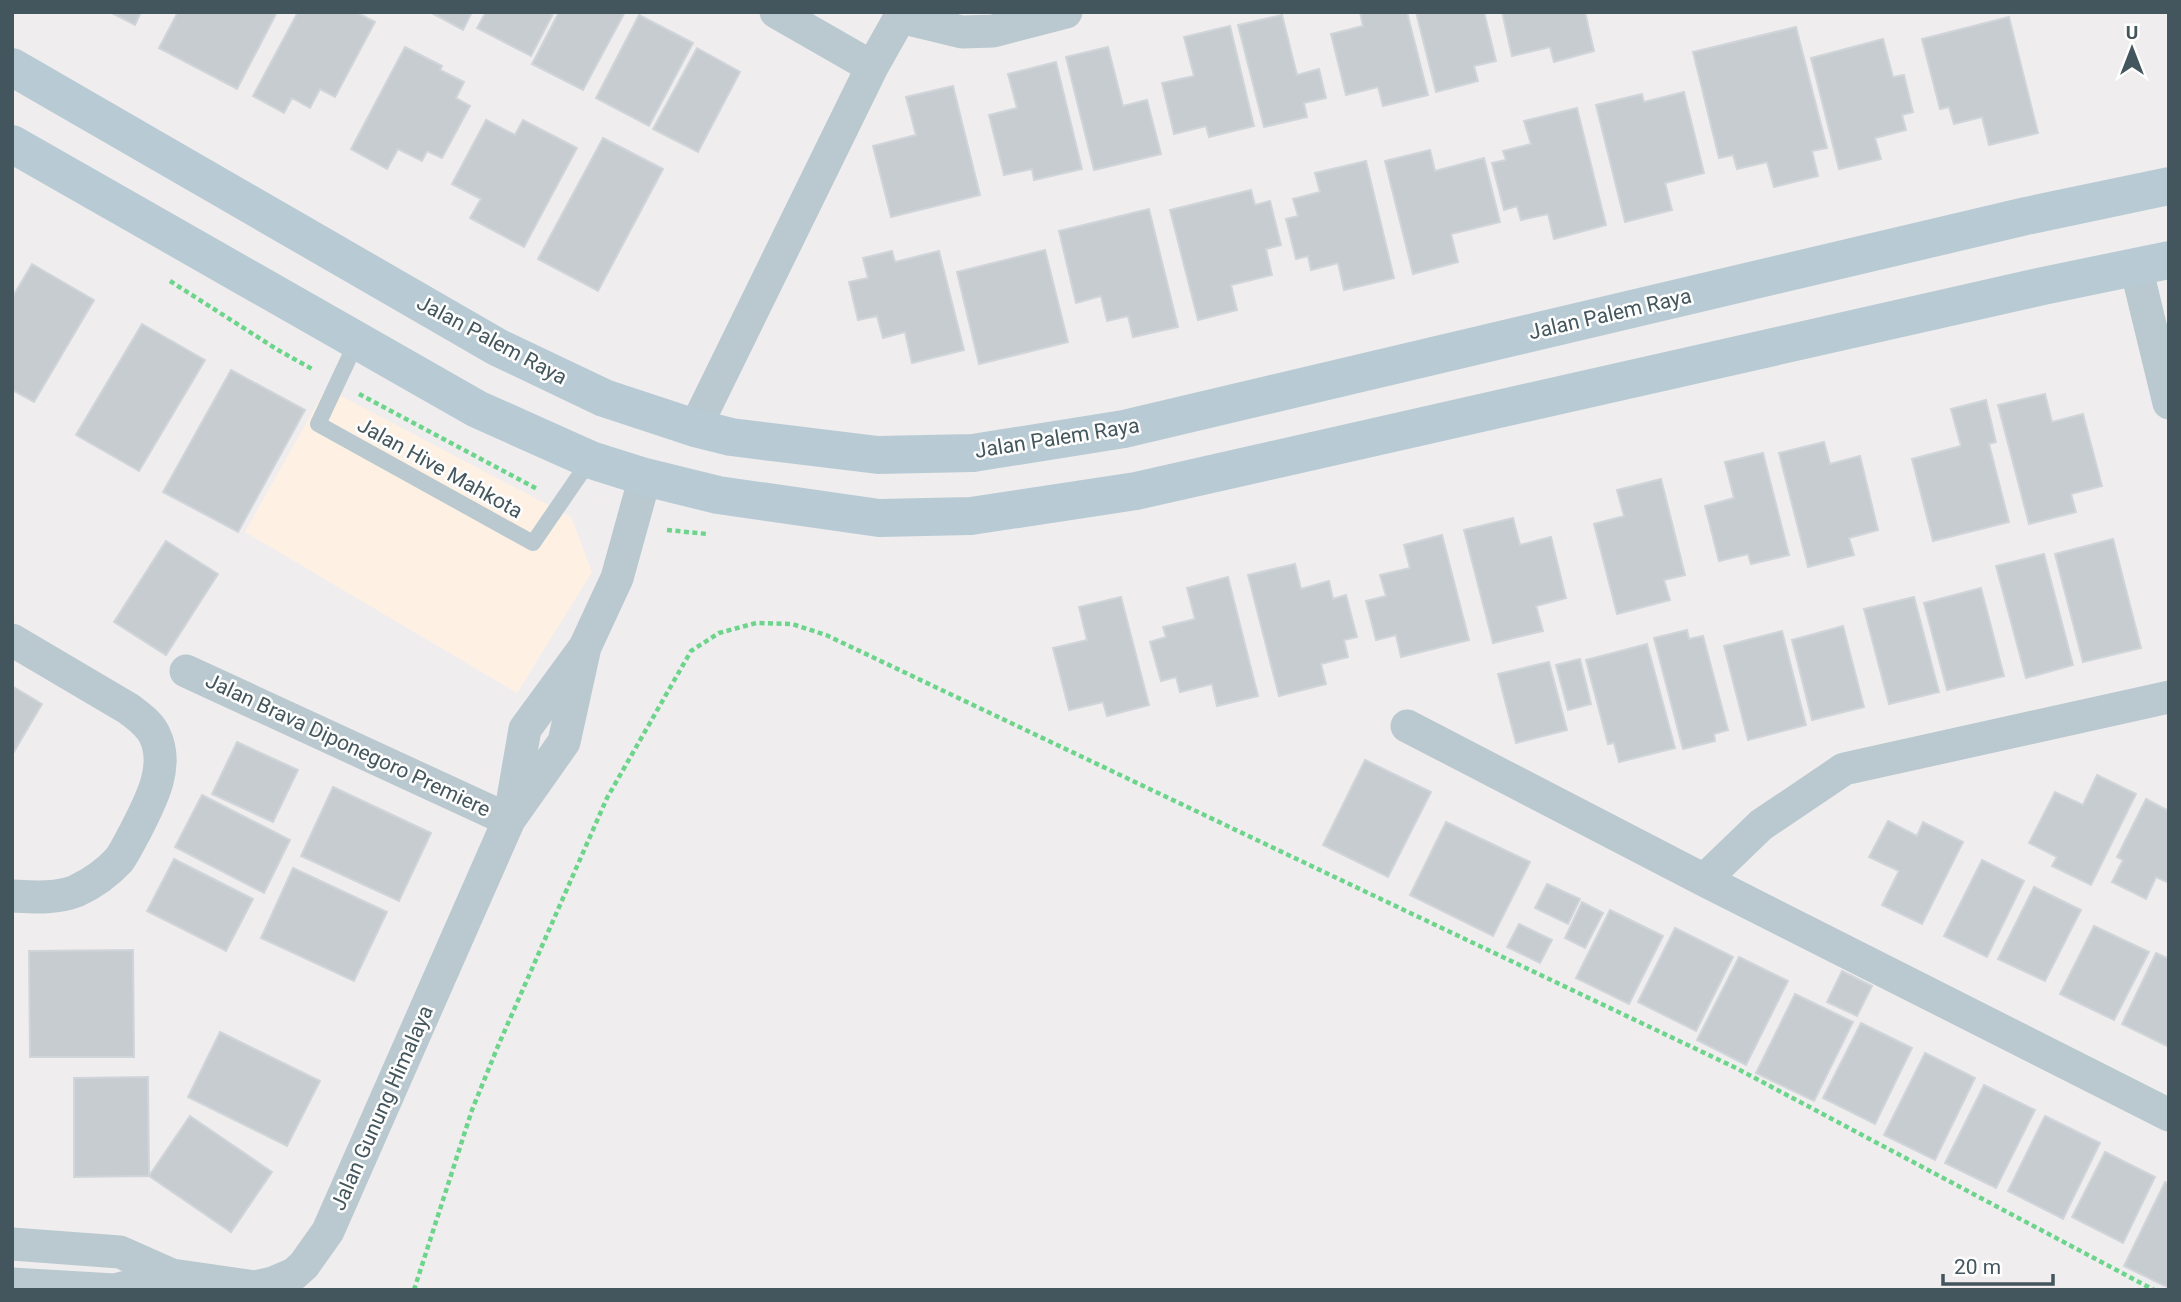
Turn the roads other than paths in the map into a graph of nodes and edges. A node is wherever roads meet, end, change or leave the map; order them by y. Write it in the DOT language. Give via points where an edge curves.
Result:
graph roads {
  1 [pos="776,12"];
  2 [pos="1066,12"];
  3 [pos="902,15"];
  4 [pos="12,67"];
  5 [pos="872,67"];
  6 [pos="12,144"];
  7 [pos="2169,186"];
  8 [pos="2153,263"];
  9 [pos="357,341"];
  10 [pos="2169,403"];
  11 [pos="695,428"];
  12 [pos="591,460"];
  13 [pos="645,477"];
  14 [pos="12,640"];
  15 [pos="186,671"];
  16 [pos="2169,697"];
  17 [pos="1407,726"];
  18 [pos="509,820"];
  19 [pos="1704,880"];
  20 [pos="12,896"];
  21 [pos="2169,1115"];
  22 [pos="12,1244"];
  23 [pos="172,1275"];
  24 [pos="12,1284"];
  1 -- 5 [label="street"];
  2 -- 3 [label="street" via="993,31 962,32"];
  3 -- 5 [label="street"];
  4 -- 11 [label="street, Jalan Palem Raya" via="497,348 604,398"];
  5 -- 11 [label="street"];
  6 -- 9 [label="street"];
  7 -- 11 [label="street, Jalan Palem Raya" via="1124,429 973,453 878,455 731,437"];
  8 -- 10 [label="street"];
  8 -- 13 [label="street" via="1136,491 971,516 878,518 718,495"];
  9 -- 12 [label="street" via="477,409"];
  9 -- 12 [label="lane, Jalan Hive Mahkota" via="318,424 533,543"];
  12 -- 13 [label="street"];
  13 -- 18 [label="street, Jalan Gunung Himalaya" via="617,578 585,647 525,729"];
  14 -- 20 [label="street" via="145,721 155,735 159,764 151,801 120,859 108,870 75,891 48,897"];
  15 -- 18 [label="street, Jalan Brava Diponegoro Premiere"];
  16 -- 19 [label="street" via="1844,769 1761,825"];
  17 -- 19 [label="street"];
  18 -- 23 [label="street, Jalan Gunung Himalaya" via="328,1231 304,1265 294,1274 254,1287"];
  19 -- 21 [label="street"];
  22 -- 23 [label="street, Jalan Gunung Himalaya" via="120,1252"];
  23 -- 24 [label="street, Jalan Gunung Himalaya" via="114,1290"];
}
